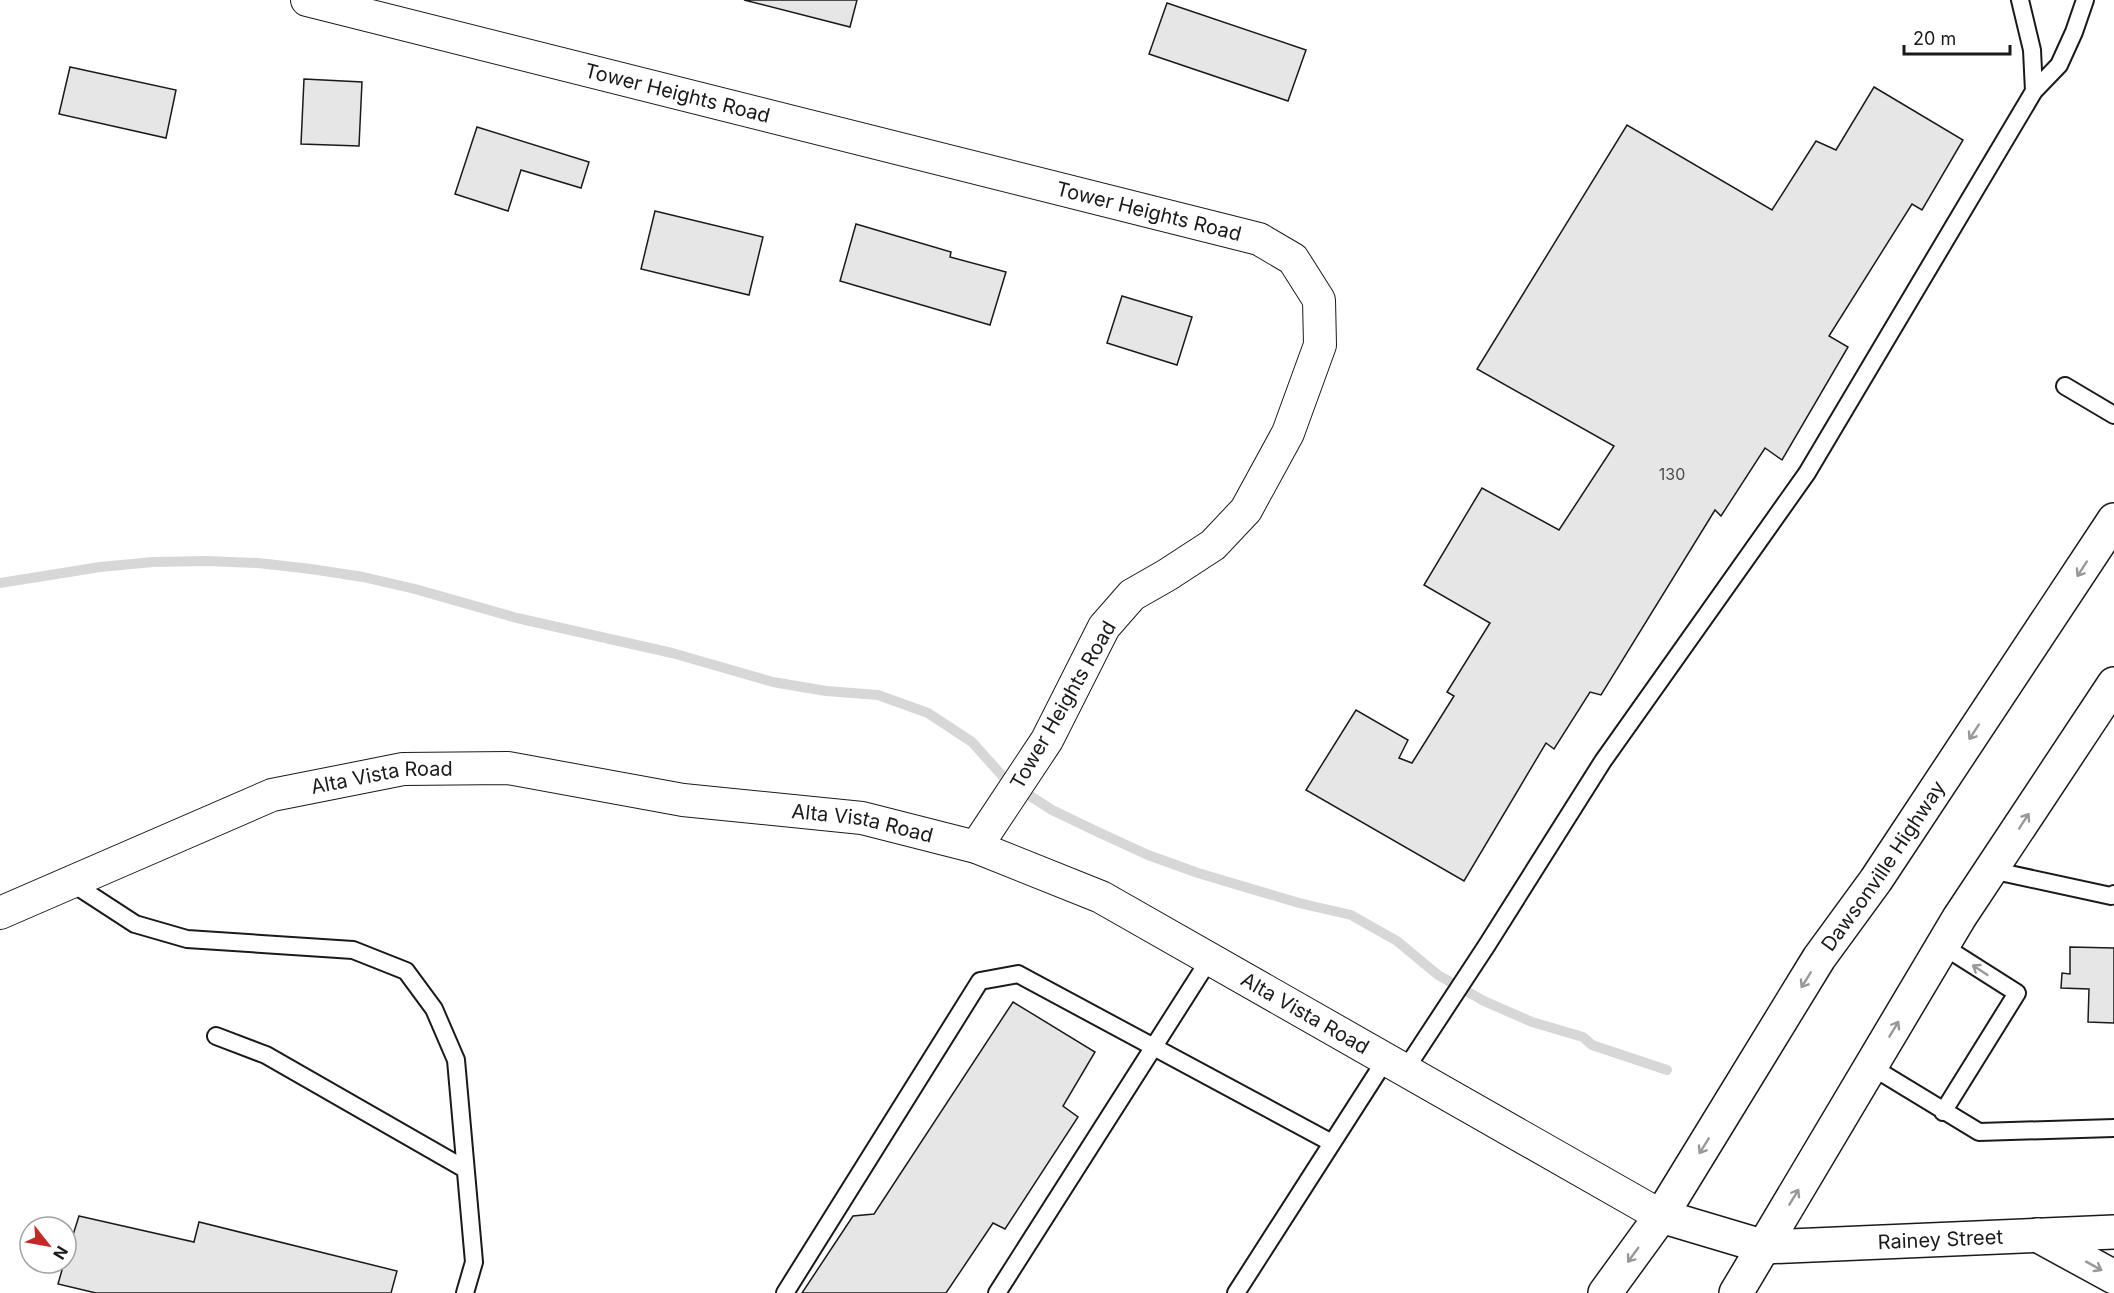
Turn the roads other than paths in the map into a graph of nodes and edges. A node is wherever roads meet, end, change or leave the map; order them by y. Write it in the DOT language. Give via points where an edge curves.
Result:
graph roads {
  1 [pos="307,0"];
  2 [pos="2020,0"];
  3 [pos="2085,0"];
  4 [pos="2034,91"];
  5 [pos="2065,386"];
  6 [pos="2114,415"];
  7 [pos="2114,520"];
  8 [pos="2114,684"];
  9 [pos="976,847"];
  10 [pos="1991,870"];
  11 [pos="72,883"];
  12 [pos="2114,894"];
  13 [pos="0,913"];
  14 [pos="1943,946"];
  15 [pos="1209,960"];
  16 [pos="216,1036"];
  17 [pos="1154,1048"];
  18 [pos="1396,1065"];
  19 [pos="1872,1067"];
  20 [pos="1943,1112"];
  21 [pos="2114,1128"];
  22 [pos="1332,1143"];
  23 [pos="465,1169"];
  24 [pos="1661,1216"];
  25 [pos="2114,1232"];
  26 [pos="2037,1235"];
  27 [pos="1765,1247"];
  28 [pos="2114,1277"];
  29 [pos="465,1293"];
  30 [pos="785,1293"];
  31 [pos="997,1293"];
  32 [pos="1236,1293"];
  33 [pos="1605,1293"];
  34 [pos="1736,1293"];
  1 -- 9 [label="street, Tower Heights Road" via="1259,239 1293,259 1319,300 1320,345 1288,433 1246,510 1213,545 1132,595 1104,627 1047,740"];
  2 -- 4 [label="lane" via="2032,50"];
  3 -- 4 [label="lane" via="2059,65"];
  4 -- 18 [label="lane" via="1807,473 1603,761 1487,945"];
  5 -- 6 [label="lane"];
  7 -- 24 [label="main road, Dawsonville Highway, one-way" via="1876,880 1819,958"];
  10 -- 8 [label="main road, one-way"];
  9 -- 11 [label="street, Alta Vista Road" via="862,818 683,800 508,768 403,769 272,795"];
  9 -- 15 [label="street, Alta Vista Road" via="1101,897"];
  10 -- 12 [label="lane"];
  10 -- 14 [label="main road"];
  11 -- 13 [label="street, Alta Vista Road"];
  11 -- 23 [label="lane" via="135,924 187,939 353,950 406,971 434,1009 456,1060"];
  19 -- 14 [label="main road, one-way"];
  20 -- 14 [label="lane, one-way" via="2017,993"];
  15 -- 17 [label="lane"];
  15 -- 18 [label="street, Alta Vista Road"];
  16 -- 23 [label="lane" via="266,1055"];
  17 -- 22 [label="lane"];
  17 -- 30 [label="lane" via="1018,974 980,981"];
  17 -- 31 [label="lane"];
  18 -- 22 [label="lane"];
  18 -- 24 [label="street, Alta Vista Road"];
  19 -- 20 [label="lane"];
  27 -- 19 [label="main road, one-way"];
  20 -- 21 [label="lane" via="1979,1132"];
  22 -- 32 [label="lane"];
  23 -- 29 [label="lane" via="474,1262"];
  24 -- 27 [label="main road, Rainey Street"];
  24 -- 33 [label="main road, Dawsonville Highway, one-way"];
  25 -- 26 [label="main road, Rainey Street"];
  26 -- 27 [label="main road, Rainey Street"];
  26 -- 28 [label="main road, one-way"];
  27 -- 34 [label="main road"];
}
